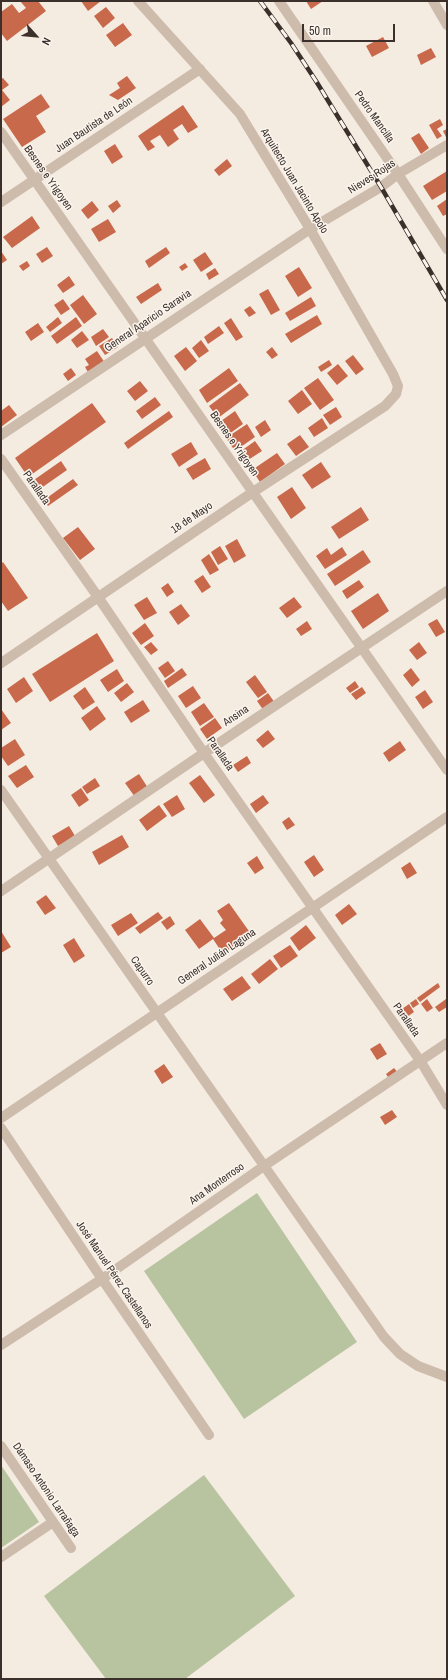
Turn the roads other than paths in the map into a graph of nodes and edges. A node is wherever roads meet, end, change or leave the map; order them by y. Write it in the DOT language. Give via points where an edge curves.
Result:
graph roads {
  1 [pos="138,1"];
  2 [pos="278,1"];
  3 [pos="433,1"];
  4 [pos="447,25"];
  5 [pos="200,69"];
  6 [pos="1,132"];
  7 [pos="447,145"];
  8 [pos="398,174"];
  9 [pos="34,179"];
  10 [pos="1,202"];
  11 [pos="310,229"];
  12 [pos="447,249"];
  13 [pos="145,338"];
  14 [pos="396,394"];
  15 [pos="1,435"];
  16 [pos="1,459"];
  17 [pos="253,492"];
  18 [pos="447,591"];
  19 [pos="98,597"];
  20 [pos="361,647"];
  21 [pos="1,663"];
  22 [pos="204,753"];
  23 [pos="447,770"];
  24 [pos="1,790"];
  25 [pos="447,817"];
  26 [pos="49,859"];
  27 [pos="1,891"];
  28 [pos="313,907"];
  29 [pos="156,1013"];
  30 [pos="447,1043"];
  31 [pos="421,1062"];
  32 [pos="447,1105"];
  33 [pos="1,1118"];
  34 [pos="1,1128"];
  35 [pos="264,1166"];
  36 [pos="102,1280"];
  37 [pos="1,1345"];
  38 [pos="447,1377"];
  39 [pos="209,1435"];
  40 [pos="1,1446"];
  41 [pos="53,1522"];
  42 [pos="71,1548"];
  43 [pos="1,1557"];
  1 -- 5 [label="street, Arquitecto Juan Jacinto Apolo"];
  2 -- 8 [label="street, Pedro Mancilla"];
  3 -- 4 [label="street"];
  5 -- 9 [label="street, Juan Bautista de León"];
  5 -- 11 [label="street, Arquitecto Juan Jacinto Apolo" via="240,114"];
  6 -- 9 [label="street, Besnes e Yrigoyen"];
  7 -- 8 [label="street, Nieves Rojas"];
  8 -- 11 [label="street, Nieves Rojas" via="381,187"];
  8 -- 12 [label="street, Pedro Mancilla"];
  9 -- 10 [label="street, Juan Bautista de León"];
  9 -- 13 [label="street, Besnes e Yrigoyen"];
  11 -- 13 [label="street, General Aparicio Saravia"];
  11 -- 14 [label="street, Arquitecto Juan Jacinto Apolo" via="393,374 398,386"];
  13 -- 15 [label="street, General Aparicio Saravia"];
  13 -- 17 [label="street, Besnes e Yrigoyen"];
  14 -- 17 [label="street, 18 de Mayo" via="385,406"];
  16 -- 19 [label="street, Parallada"];
  17 -- 19 [label="street, 18 de Mayo"];
  17 -- 20 [label="street, Besnes e Yrigoyen"];
  18 -- 20 [label="street, Ansina"];
  19 -- 21 [label="street, 18 de Mayo"];
  19 -- 22 [label="street, Parallada"];
  20 -- 22 [label="street, Ansina"];
  20 -- 23 [label="street, Besnes e Yrigoyen"];
  22 -- 26 [label="street, Ansina"];
  22 -- 28 [label="street, Parallada"];
  24 -- 26 [label="street, Capurro"];
  25 -- 28 [label="street, General Julián Laguna"];
  26 -- 27 [label="street, Ansina"];
  26 -- 29 [label="street, Capurro"];
  28 -- 29 [label="street, General Julián Laguna"];
  28 -- 31 [label="street, Parallada"];
  29 -- 33 [label="street, General Julián Laguna"];
  29 -- 35 [label="street, Capurro"];
  30 -- 31 [label="street, Ana Monterroso"];
  31 -- 32 [label="street, Parallada"];
  31 -- 35 [label="street, Ana Monterroso"];
  34 -- 36 [label="street, José Manuel Pérez Castellanos"];
  35 -- 36 [label="street, Ana Monterroso"];
  35 -- 38 [label="street, Capurro" via="384,1337 400,1354 418,1366"];
  36 -- 37 [label="street, Ana Monterroso"];
  36 -- 39 [label="street, José Manuel Pérez Castellanos"];
  40 -- 41 [label="street, Dámaso Antonio Larrañaga"];
  41 -- 42 [label="street, Dámaso Antonio Larrañaga"];
  41 -- 43 [label="street"];
}
